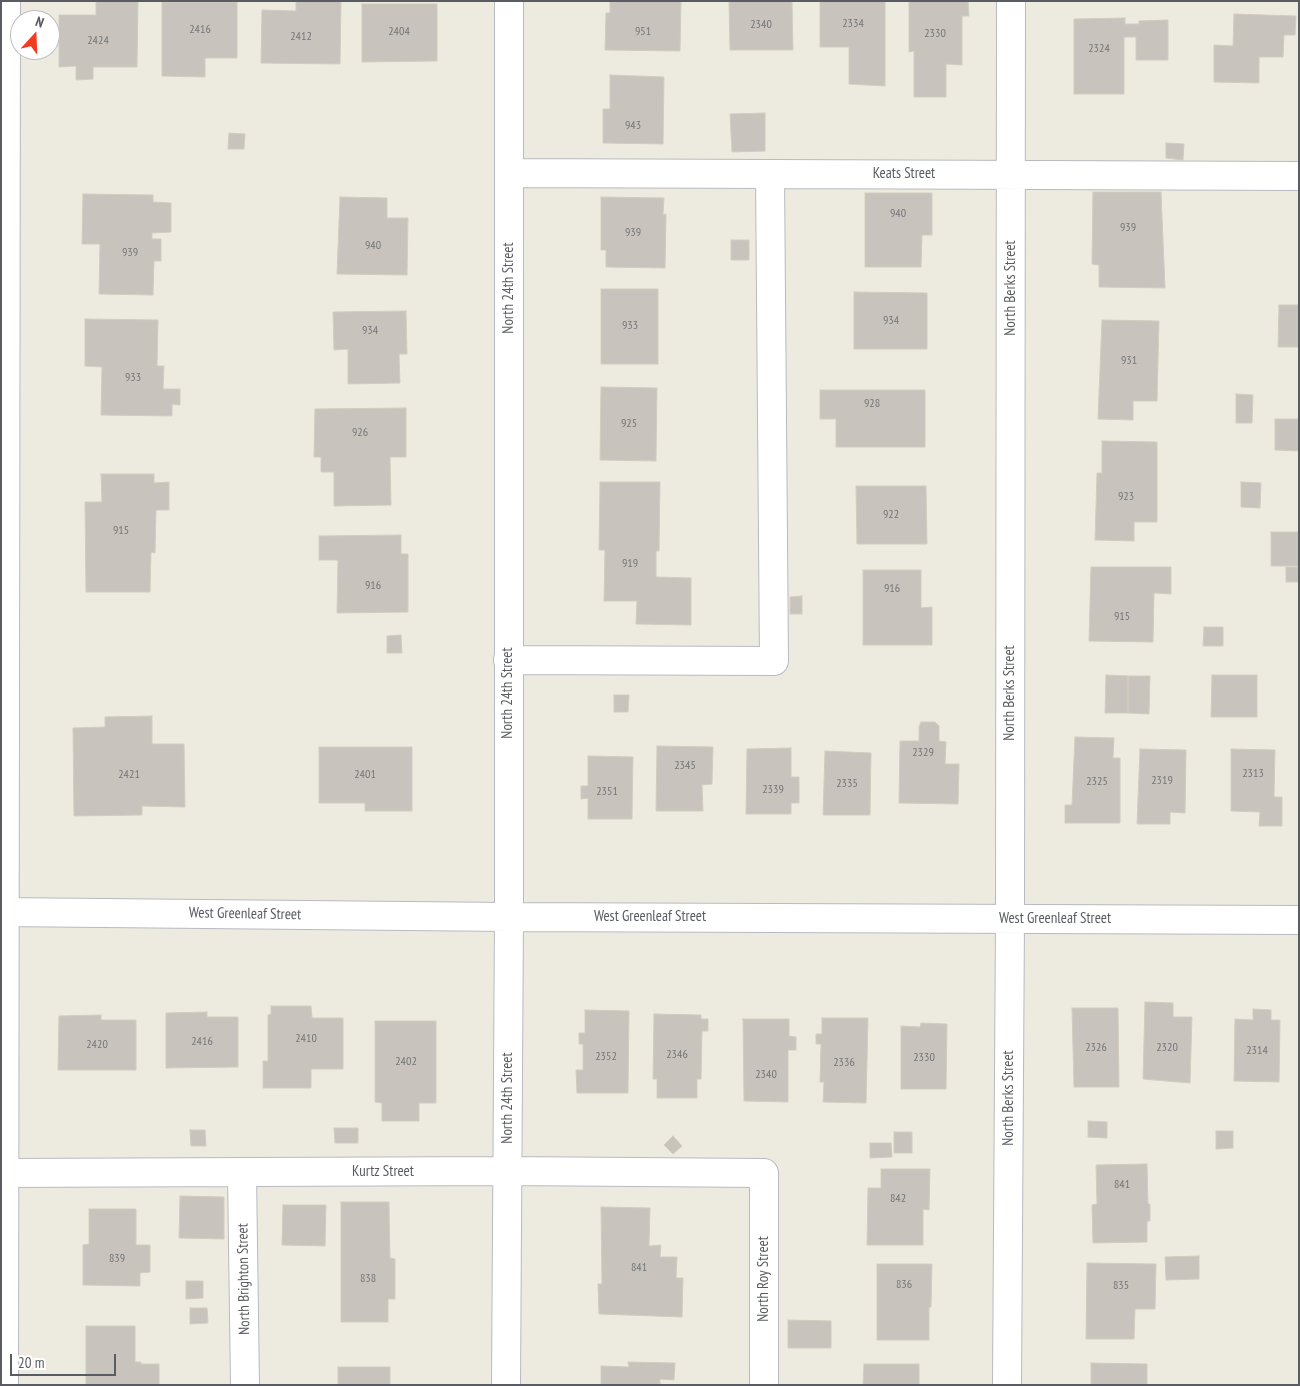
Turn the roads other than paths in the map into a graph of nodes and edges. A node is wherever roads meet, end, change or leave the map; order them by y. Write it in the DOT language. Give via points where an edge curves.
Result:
graph roads {
  1 [pos="6,1"];
  2 [pos="509,1"];
  3 [pos="1011,1"];
  4 [pos="509,173"];
  5 [pos="770,174"];
  6 [pos="1011,175"];
  7 [pos="1299,176"];
  8 [pos="508,660"];
  9 [pos="3,912"];
  10 [pos="509,917"];
  11 [pos="1010,919"];
  12 [pos="1299,920"];
  13 [pos="507,1171"];
  14 [pos="3,1173"];
  15 [pos="242,1173"];
  16 [pos="764,1173"];
  17 [pos="4,1385"];
  18 [pos="245,1385"];
  19 [pos="506,1385"];
  20 [pos="764,1385"];
  21 [pos="1008,1385"];
  1 -- 9 [label="street"];
  2 -- 4 [label="street, North 24th Street"];
  3 -- 6 [label="street, North Berks Street"];
  4 -- 5 [label="street, Keats Street"];
  4 -- 8 [label="street, North 24th Street"];
  5 -- 6 [label="street, Keats Street"];
  5 -- 8 [label="street" via="774,661"];
  6 -- 7 [label="street, Keats Street"];
  6 -- 11 [label="street, North Berks Street"];
  8 -- 10 [label="street, North 24th Street"];
  9 -- 10 [label="street, West Greenleaf Street"];
  9 -- 14 [label="street"];
  10 -- 11 [label="street, West Greenleaf Street"];
  10 -- 13 [label="street, North 24th Street"];
  11 -- 12 [label="street, West Greenleaf Street"];
  11 -- 21 [label="street, North Berks Street"];
  13 -- 15 [label="street, Kurtz Street"];
  13 -- 16 [label="street, Kurtz Street"];
  13 -- 19 [label="street, North 24th Street"];
  14 -- 15 [label="street, Kurtz Street"];
  14 -- 17 [label="street"];
  15 -- 18 [label="street, North Brighton Street"];
  16 -- 20 [label="street, North Roy Street"];
}
